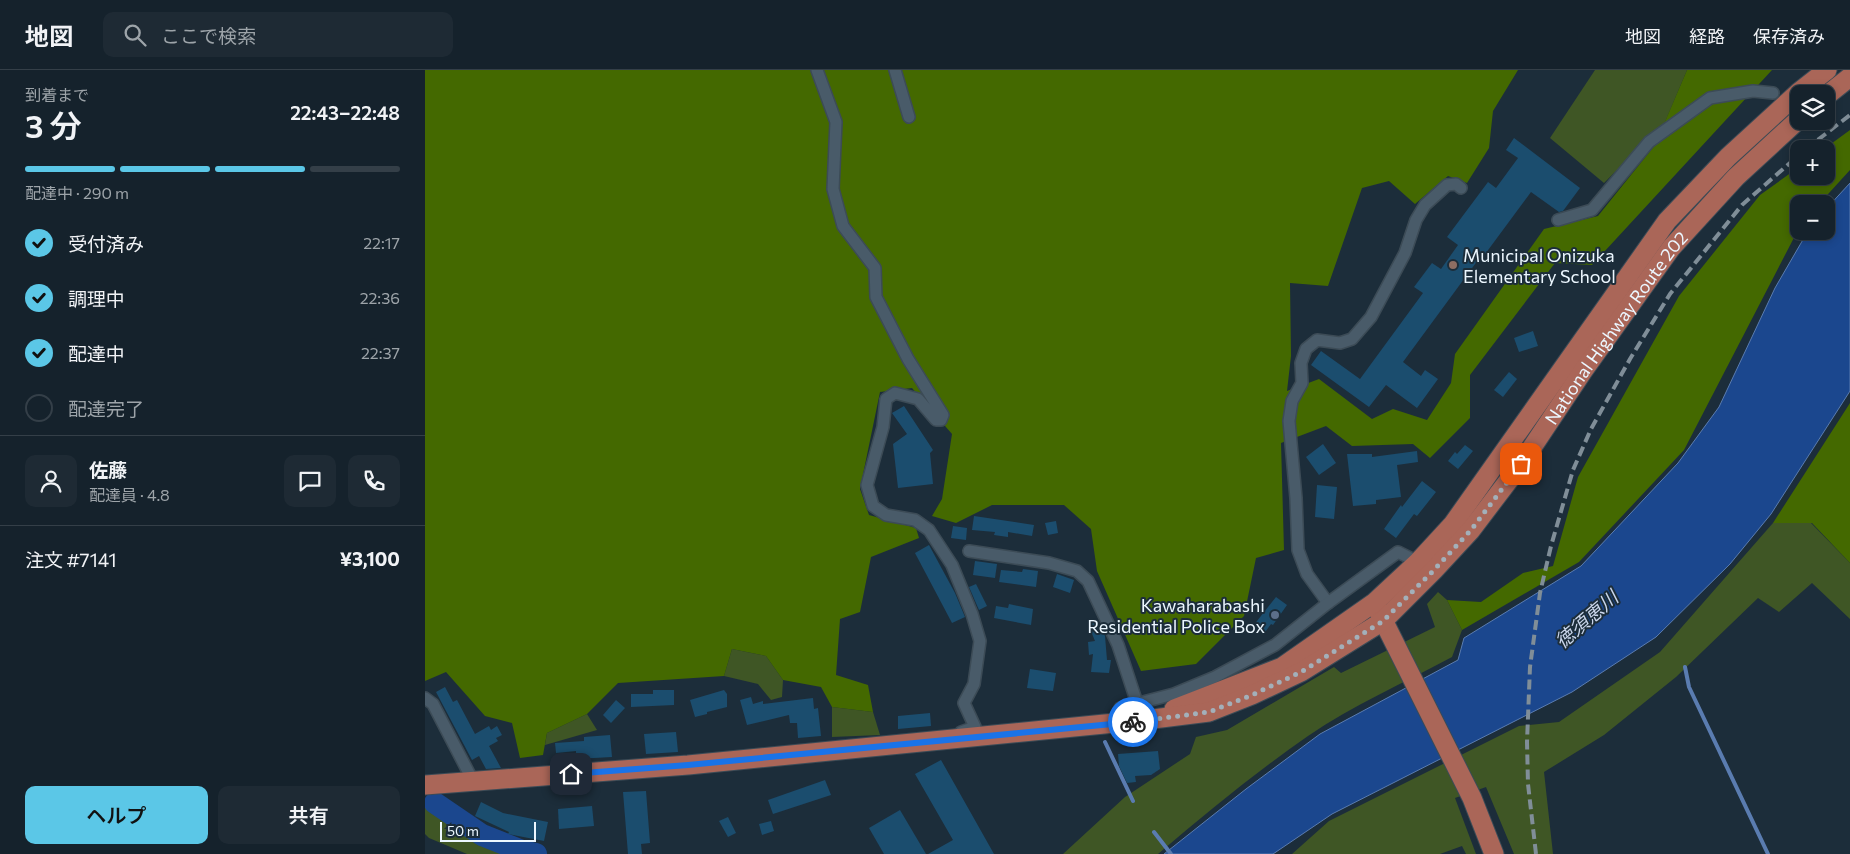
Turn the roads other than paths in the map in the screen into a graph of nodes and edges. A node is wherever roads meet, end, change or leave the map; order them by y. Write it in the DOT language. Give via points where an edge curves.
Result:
graph roads {
  1 [pos="817,70"];
  2 [pos="895,70"];
  3 [pos="1827,70"];
  4 [pos="1850,77"];
  5 [pos="1835,89"];
  6 [pos="1773,93"];
  7 [pos="909,117"];
  8 [pos="1790,127"];
  9 [pos="1461,188"];
  10 [pos="1558,220"];
  11 [pos="969,550"];
  12 [pos="1426,566"];
  13 [pos="1375,602"];
  14 [pos="1328,603"];
  15 [pos="1383,621"];
  16 [pos="425,698"];
  17 [pos="1141,712"];
  18 [pos="956,740"];
  19 [pos="473,782"];
  20 [pos="425,786"];
  21 [pos="1494,854"];
  1 -- 18 [label="street" via="836,122 833,189 843,226 875,268 876,297 908,359 943,415 941,420 936,420 918,399 895,393 886,399 883,427 867,485 873,506 885,515 915,520 929,530 952,565 972,614 980,641 974,684 965,703 975,727 961,732"];
  2 -- 7 [label="street"];
  3 -- 12 [label="highway, National Highway Route 202" via="1729,157 1667,221"];
  4 -- 5 [label="highway"];
  6 -- 10 [label="street" via="1753,91 1710,98 1649,142 1592,210"];
  8 -- 12 [label="highway, National Highway Route 202" via="1736,176 1671,248 1521,464 1471,530"];
  9 -- 14 [label="street" via="1456,184 1447,185 1425,205 1416,220 1405,253 1371,317 1352,339 1340,343 1317,340 1307,349 1301,363 1302,383 1292,401 1289,421 1298,550 1307,574"];
  11 -- 17 [label="street" via="1049,563 1077,571 1083,576 1118,645"];
  12 -- 13 [label="highway, National Highway Route 202"];
  12 -- 14 [label="street" via="1398,552"];
  12 -- 15 [label="highway, National Highway Route 202"];
  13 -- 15 [label="highway"];
  13 -- 17 [label="highway, National Highway Route 202" via="1282,667"];
  14 -- 17 [label="street" via="1275,645"];
  15 -- 17 [label="highway, National Highway Route 202" via="1301,672 1209,712"];
  15 -- 21 [label="highway" via="1472,798"];
  16 -- 19 [label="street" via="433,704"];
  17 -- 18 [label="highway, National Highway Route 202" via="1114,724"];
  18 -- 19 [label="highway, National Highway Route 202"];
  19 -- 20 [label="highway, National Highway Route 202"];
}
